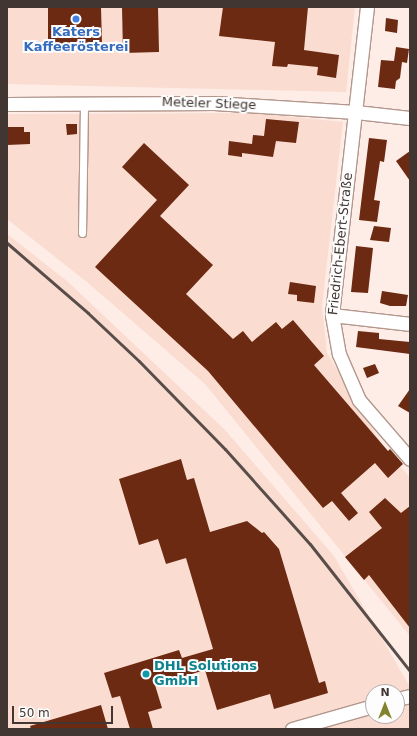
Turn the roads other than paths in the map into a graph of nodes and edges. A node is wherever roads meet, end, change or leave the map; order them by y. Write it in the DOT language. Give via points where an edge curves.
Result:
graph roads {
  1 [pos="367,7"];
  2 [pos="84,103"];
  3 [pos="7,104"];
  4 [pos="356,112"];
  5 [pos="410,118"];
  6 [pos="82,234"];
  7 [pos="332,315"];
  8 [pos="410,324"];
  9 [pos="408,453"];
  10 [pos="365,708"];
  11 [pos="292,729"];
  1 -- 4 [label="street, Friedrich-Ebert-Straße"];
  2 -- 3 [label="street, Meteler Stiege"];
  2 -- 4 [label="street, Meteler Stiege" via="214,103"];
  2 -- 6 [label="lane"];
  4 -- 5 [label="street, Meteler Stiege"];
  4 -- 7 [label="street, Friedrich-Ebert-Straße"];
  7 -- 8 [label="street"];
  7 -- 9 [label="street, Friedrich-Ebert-Straße" via="339,354 359,400"];
  10 -- 11 [label="street"];
}
